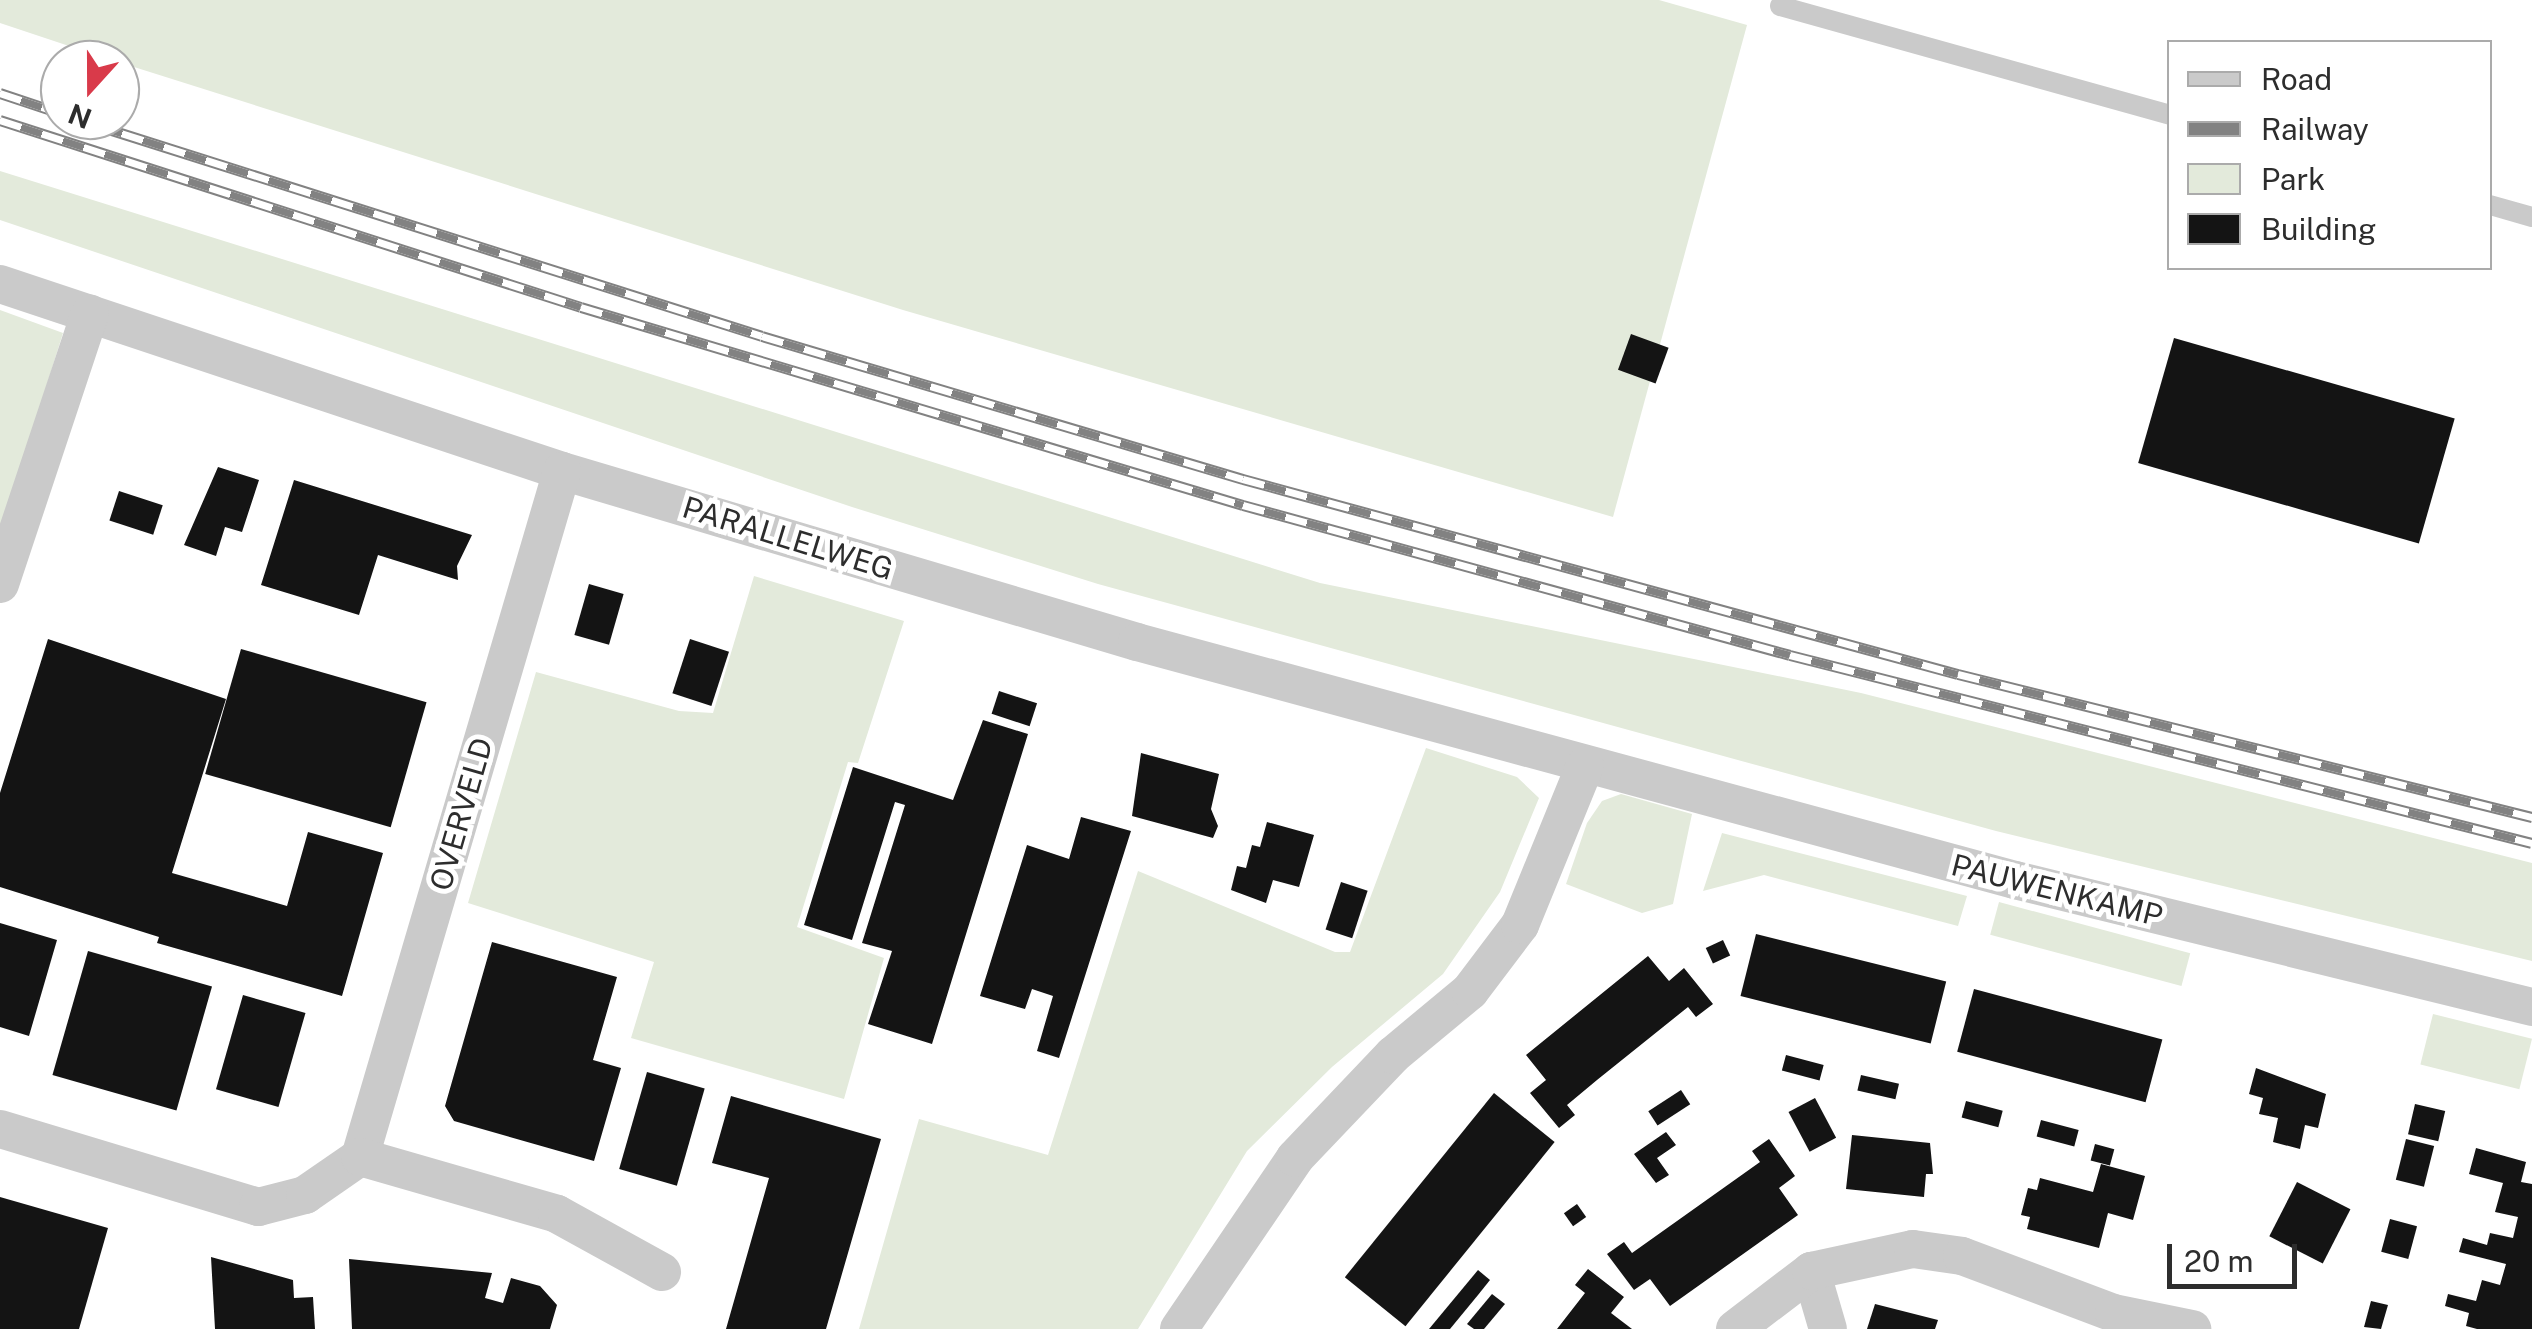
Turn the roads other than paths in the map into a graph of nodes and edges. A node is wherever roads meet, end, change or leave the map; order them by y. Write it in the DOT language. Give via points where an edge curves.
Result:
graph roads {
  1 [pos="1780,6"];
  2 [pos="2167,114"];
  3 [pos="2492,206"];
  4 [pos="2532,217"];
  5 [pos="0,284"];
  6 [pos="90,314"];
  7 [pos="562,471"];
  8 [pos="0,584"];
  9 [pos="1584,766"];
  10 [pos="2532,1007"];
  11 [pos="0,1130"];
  12 [pos="360,1157"];
  13 [pos="1811,1270"];
  14 [pos="662,1272"];
  15 [pos="1179,1329"];
  16 [pos="1735,1329"];
  17 [pos="1828,1329"];
  18 [pos="2192,1329"];
  1 -- 2 [label="lane"];
  3 -- 4 [label="lane"];
  5 -- 6 [label="street, PARALLELWEG"];
  6 -- 7 [label="street, PARALLELWEG"];
  6 -- 8 [label="street"];
  7 -- 9 [label="street, PARALLELWEG" via="1136,642"];
  7 -- 12 [label="street, OVERVELD"];
  9 -- 10 [label="street, PAUWENKAMP"];
  9 -- 15 [label="street" via="1520,925 1470,991 1393,1056 1295,1158"];
  11 -- 12 [label="street" via="258,1207 305,1195"];
  12 -- 14 [label="street" via="557,1214"];
  13 -- 16 [label="street"];
  13 -- 17 [label="street"];
  13 -- 18 [label="street" via="1912,1248 1962,1256 2114,1313"];
}
